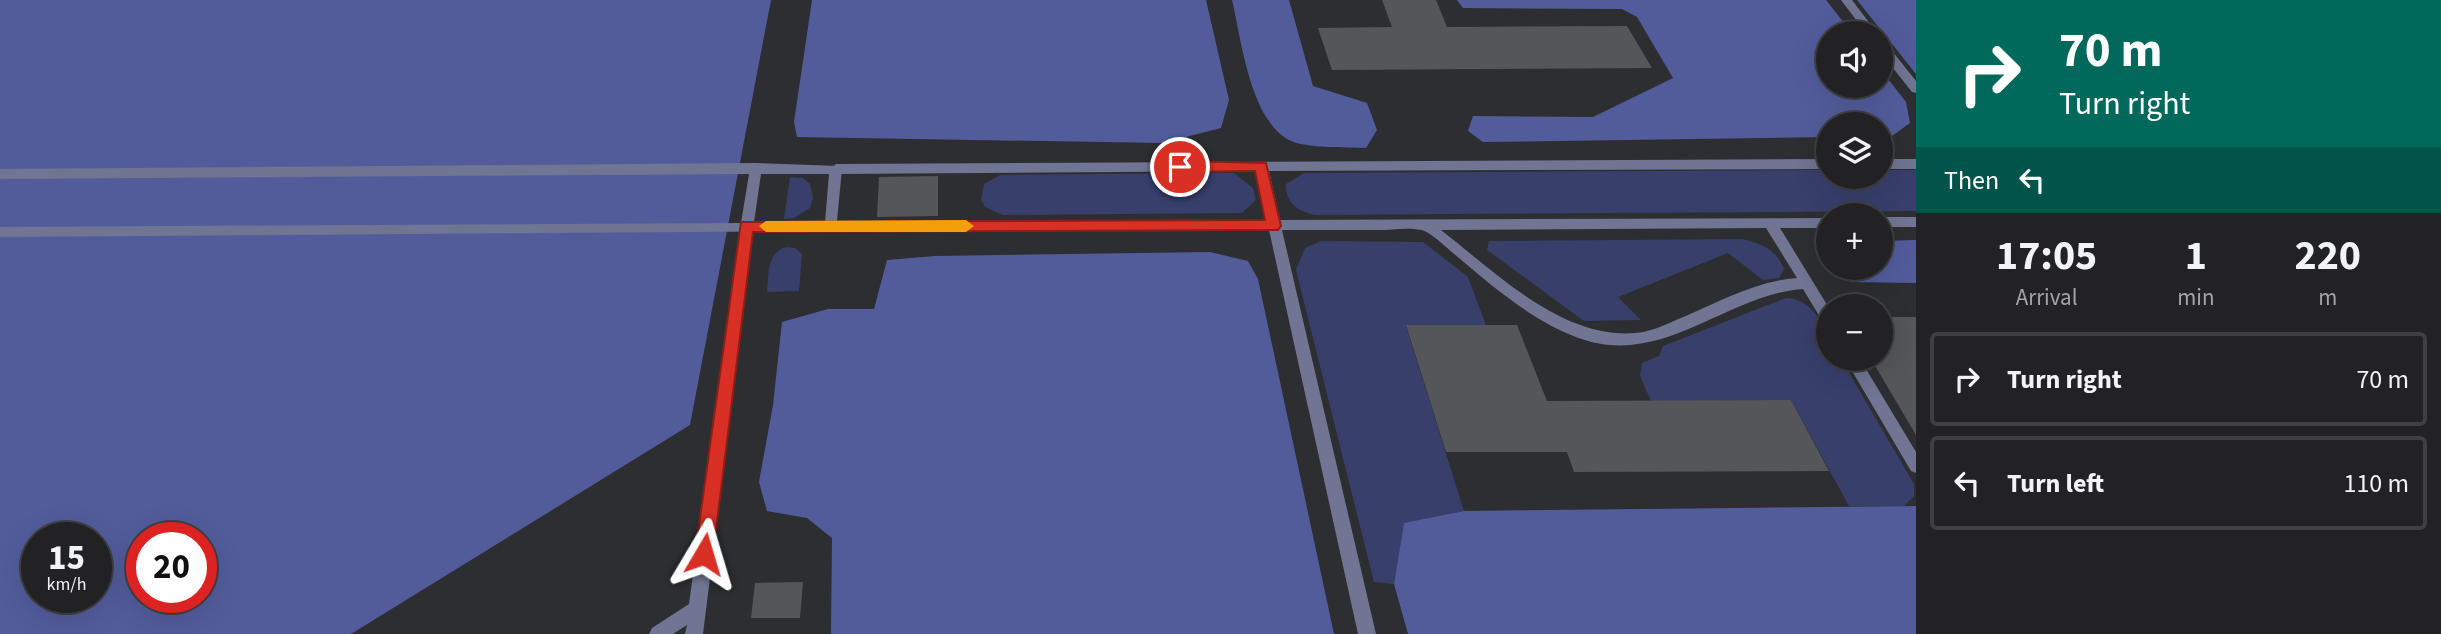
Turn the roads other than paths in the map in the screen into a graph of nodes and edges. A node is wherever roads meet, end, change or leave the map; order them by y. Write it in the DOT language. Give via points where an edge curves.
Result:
graph roads {
  1 [pos="1846,0"];
  2 [pos="1863,21"];
  3 [pos="1893,60"];
  4 [pos="1916,89"];
  5 [pos="1816,164"];
  6 [pos="1893,164"];
  7 [pos="1916,164"];
  8 [pos="1261,166"];
  9 [pos="756,168"];
  10 [pos="836,169"];
  11 [pos="0,174"];
  12 [pos="1893,222"];
  13 [pos="1916,222"];
  14 [pos="1770,223"];
  15 [pos="1816,223"];
  16 [pos="747,226"];
  17 [pos="1273,226"];
  18 [pos="831,227"];
  19 [pos="1429,227"];
  20 [pos="0,232"];
  21 [pos="1807,283"];
  22 [pos="1816,298"];
  23 [pos="1859,371"];
  24 [pos="1916,466"];
  25 [pos="697,609"];
  26 [pos="658,634"];
  27 [pos="694,634"];
  28 [pos="1367,634"];
  1 -- 2 [label="street"];
  3 -- 4 [label="street"];
  5 -- 8 [label="street"];
  6 -- 7 [label="street"];
  8 -- 10 [label="street"];
  8 -- 17 [label="street"];
  9 -- 10 [label="street"];
  9 -- 11 [label="street"];
  9 -- 16 [label="street"];
  10 -- 18 [label="street"];
  12 -- 13 [label="street"];
  14 -- 15 [label="street"];
  14 -- 19 [label="street"];
  14 -- 21 [label="street"];
  16 -- 18 [label="street"];
  16 -- 20 [label="street"];
  16 -- 25 [label="street"];
  17 -- 18 [label="street"];
  17 -- 19 [label="street"];
  17 -- 28 [label="street"];
  19 -- 21 [label="street" via="1554,321 1592,337 1635,339 1689,321 1761,288"];
  21 -- 22 [label="street"];
  23 -- 24 [label="street"];
  25 -- 26 [label="street"];
  25 -- 27 [label="street"];
}
